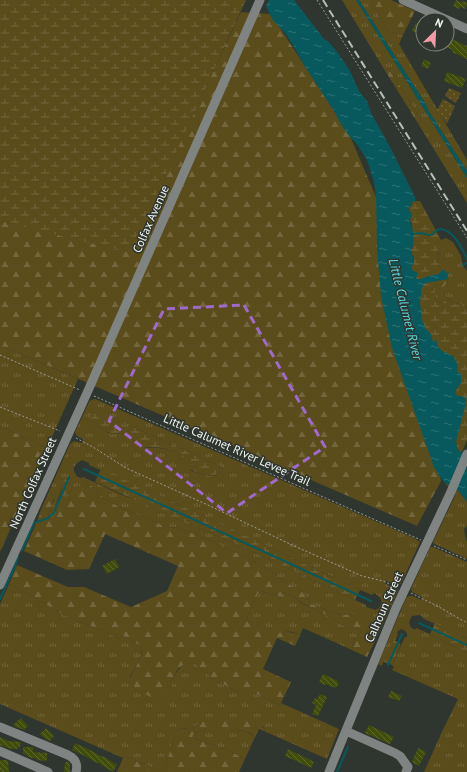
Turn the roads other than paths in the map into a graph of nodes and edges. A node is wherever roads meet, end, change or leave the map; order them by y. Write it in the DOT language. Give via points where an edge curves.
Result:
graph roads {
  1 [pos="260,0"];
  2 [pos="403,0"];
  3 [pos="467,29"];
  4 [pos="68,435"];
  5 [pos="467,454"];
  6 [pos="0,585"];
  7 [pos="0,727"];
  8 [pos="346,731"];
  9 [pos="0,751"];
  10 [pos="48,772"];
  11 [pos="76,772"];
  12 [pos="328,772"];
  13 [pos="406,772"];
  1 -- 4 [label="street, Colfax Avenue"];
  2 -- 3 [label="street"];
  4 -- 6 [label="street, North Colfax Street"];
  5 -- 8 [label="street, Calhoun Street" via="396,608"];
  7 -- 11 [label="street" via="72,757 76,762"];
  8 -- 12 [label="street, Calhoun Street"];
  8 -- 13 [label="street" via="400,756 408,767"];
  9 -- 10 [label="street"];
}
